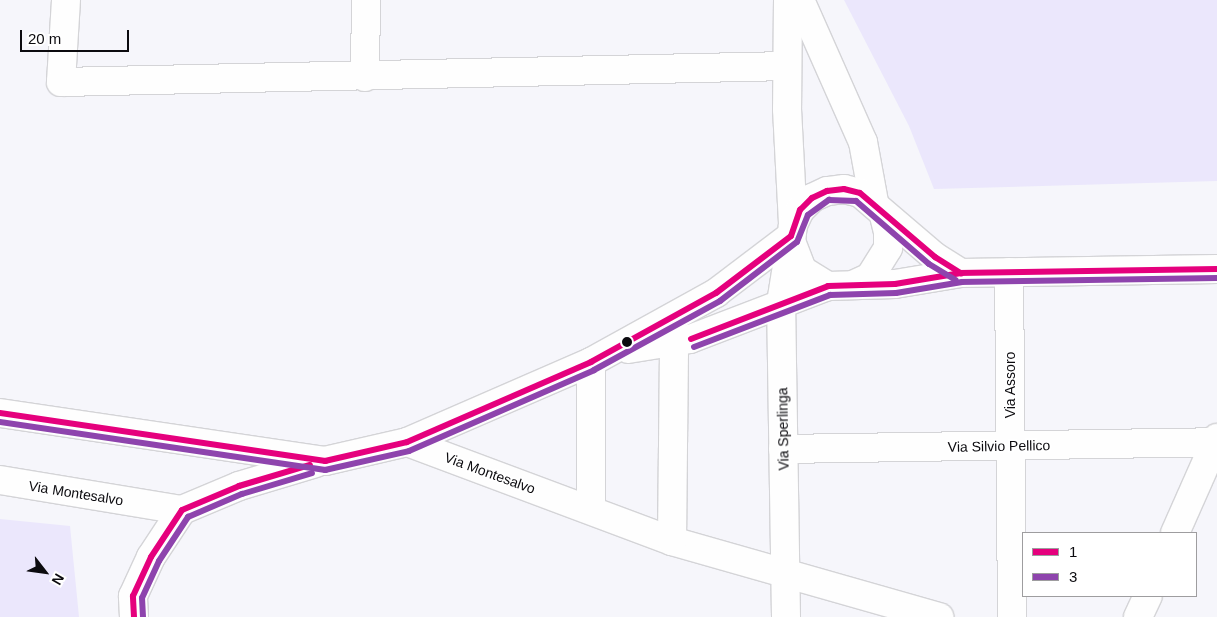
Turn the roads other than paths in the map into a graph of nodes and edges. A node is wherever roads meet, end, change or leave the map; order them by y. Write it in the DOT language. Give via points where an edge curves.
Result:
graph roads {
  1 [pos="66,0"];
  2 [pos="366,0"];
  3 [pos="788,0"];
  4 [pos="800,0"];
  5 [pos="787,66"];
  6 [pos="365,77"];
  7 [pos="879,209"];
  8 [pos="792,234"];
  9 [pos="1217,269"];
  10 [pos="1009,272"];
  11 [pos="961,273"];
  12 [pos="855,284"];
  13 [pos="828,286"];
  14 [pos="781,303"];
  15 [pos="674,342"];
  16 [pos="601,357"];
  17 [pos="0,413"];
  18 [pos="1216,441"];
  19 [pos="407,442"];
  20 [pos="1010,446"];
  21 [pos="783,449"];
  22 [pos="325,461"];
  23 [pos="0,480"];
  24 [pos="182,510"];
  25 [pos="591,510"];
  26 [pos="1175,532"];
  27 [pos="672,541"];
  28 [pos="785,573"];
  29 [pos="1148,597"];
  30 [pos="134,617"];
  31 [pos="786,617"];
  32 [pos="939,617"];
  33 [pos="1012,617"];
  34 [pos="1138,617"];
  1 -- 6 [label="street" via="62,82"];
  2 -- 6 [label="street"];
  3 -- 5 [label="street"];
  4 -- 7 [label="street" via="863,142"];
  5 -- 6 [label="street"];
  5 -- 8 [label="street"];
  7 -- 8 [label="street" via="860,193 844,189 827,191 812,198 800,210"];
  7 -- 11 [label="street" via="935,257"];
  7 -- 12 [label="street" via="888,232 888,248 870,277"];
  8 -- 13 [label="street" via="802,270"];
  8 -- 14 [label="street, Via Sperlinga"];
  8 -- 16 [label="street" via="716,293"];
  9 -- 10 [label="street"];
  10 -- 11 [label="street"];
  10 -- 20 [label="street, Via Assoro"];
  11 -- 12 [label="street" via="895,284"];
  12 -- 13 [label="street"];
  13 -- 14 [label="street"];
  14 -- 15 [label="street"];
  14 -- 21 [label="street, Via Sperlinga"];
  15 -- 16 [label="street"];
  15 -- 27 [label="street"];
  16 -- 19 [label="street"];
  16 -- 25 [label="street"];
  17 -- 22 [label="street"];
  18 -- 20 [label="street, Via Silvio Pellico"];
  18 -- 26 [label="street"];
  19 -- 22 [label="street"];
  19 -- 25 [label="street, Via Montesalvo"];
  20 -- 21 [label="street, Via Silvio Pellico"];
  20 -- 33 [label="street, Via Assoro"];
  21 -- 28 [label="street, Via Sperlinga"];
  22 -- 24 [label="street" via="239,486"];
  23 -- 24 [label="street, Via Montesalvo"];
  24 -- 30 [label="street" via="151,557 132,596"];
  25 -- 27 [label="street, Via Montesalvo"];
  27 -- 28 [label="street, Via Montesalvo"];
  28 -- 31 [label="street, Via Sperlinga"];
  28 -- 32 [label="street, Via Montesalvo"];
  29 -- 34 [label="street"];
}
